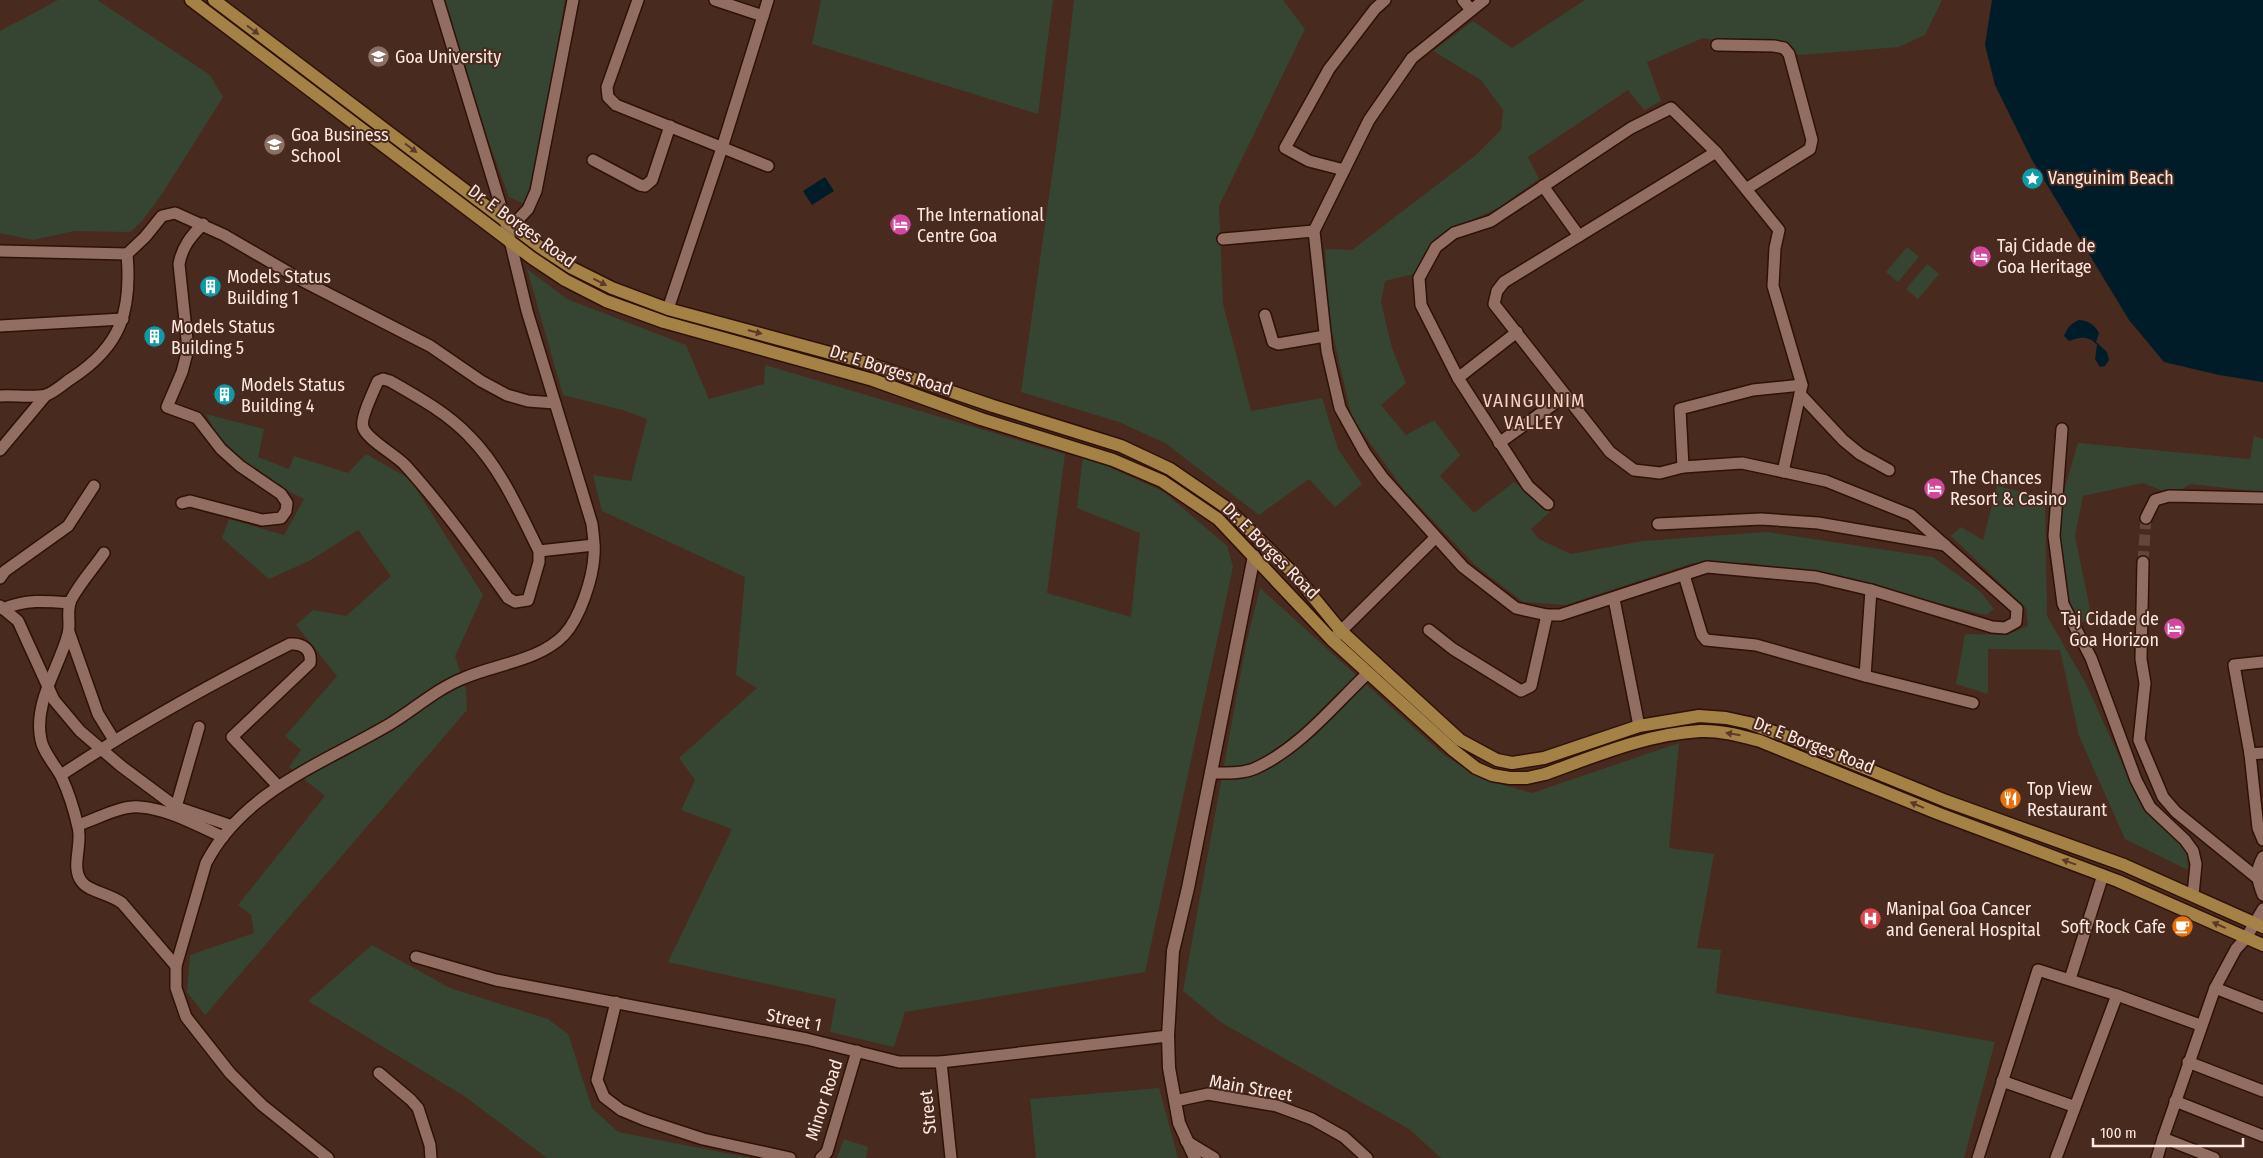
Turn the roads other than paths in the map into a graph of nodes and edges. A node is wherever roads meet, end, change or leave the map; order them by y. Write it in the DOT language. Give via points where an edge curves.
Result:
graph roads {
  1 [pos="191,0"];
  2 [pos="214,0"];
  3 [pos="438,0"];
  4 [pos="573,0"];
  5 [pos="638,0"];
  6 [pos="715,0"];
  7 [pos="768,0"];
  8 [pos="1385,0"];
  9 [pos="1463,0"];
  10 [pos="1484,0"];
  11 [pos="1471,10"];
  12 [pos="763,16"];
  13 [pos="1716,45"];
  14 [pos="670,126"];
  15 [pos="722,148"];
  16 [pos="1716,152"];
  17 [pos="593,160"];
  18 [pos="768,166"];
  19 [pos="1344,170"];
  20 [pos="1543,186"];
  21 [pos="1746,189"];
  22 [pos="508,223"];
  23 [pos="203,224"];
  24 [pos="1314,232"];
  25 [pos="1579,236"];
  26 [pos="1223,239"];
  27 [pos="508,241"];
  28 [pos="0,251"];
  29 [pos="128,254"];
  30 [pos="668,308"];
  31 [pos="1265,315"];
  32 [pos="123,319"];
  33 [pos="0,326"];
  34 [pos="1516,332"];
  35 [pos="1325,336"];
  36 [pos="1458,378"];
  37 [pos="1801,390"];
  38 [pos="46,395"];
  39 [pos="0,396"];
  40 [pos="1566,396"];
  41 [pos="555,402"];
  42 [pos="2062,429"];
  43 [pos="1499,443"];
  44 [pos="0,450"];
  45 [pos="1683,467"];
  46 [pos="1889,470"];
  47 [pos="1783,472"];
  48 [pos="94,486"];
  49 [pos="2263,498"];
  50 [pos="182,503"];
  51 [pos="1548,504"];
  52 [pos="2146,518"];
  53 [pos="1658,524"];
  54 [pos="1435,538"];
  55 [pos="594,545"];
  56 [pos="1945,545"];
  57 [pos="539,551"];
  58 [pos="104,554"];
  59 [pos="1254,556"];
  60 [pos="2144,562"];
  61 [pos="1684,575"];
  62 [pos="0,578"];
  63 [pos="1871,590"];
  64 [pos="1614,599"];
  65 [pos="70,603"];
  66 [pos="2,607"];
  67 [pos="1547,615"];
  68 [pos="1429,630"];
  69 [pos="69,632"];
  70 [pos="1336,635"];
  71 [pos="2263,662"];
  72 [pos="1368,673"];
  73 [pos="1865,676"];
  74 [pos="48,687"];
  75 [pos="1973,703"];
  76 [pos="1639,726"];
  77 [pos="199,727"];
  78 [pos="114,740"];
  79 [pos="100,748"];
  80 [pos="2263,753"];
  81 [pos="2250,754"];
  82 [pos="1211,773"];
  83 [pos="61,775"];
  84 [pos="278,786"];
  85 [pos="176,807"];
  86 [pos="78,825"];
  87 [pos="232,826"];
  88 [pos="224,837"];
  89 [pos="2263,840"];
  90 [pos="2263,857"];
  91 [pos="2103,875"];
  92 [pos="2256,876"];
  93 [pos="2193,895"];
  94 [pos="2263,895"];
  95 [pos="2263,909"];
  96 [pos="2258,924"];
  97 [pos="2246,938"];
  98 [pos="2263,945"];
  99 [pos="416,957"];
  100 [pos="176,966"];
  101 [pos="2070,979"];
  102 [pos="2215,988"];
  103 [pos="2116,995"];
  104 [pos="616,1002"];
  105 [pos="2263,1007"];
  106 [pos="2200,1025"];
  107 [pos="1168,1036"];
  108 [pos="857,1051"];
  109 [pos="941,1062"];
  110 [pos="2188,1062"];
  111 [pos="379,1072"];
  112 [pos="2002,1082"];
  113 [pos="2263,1091"];
  114 [pos="1175,1101"];
  115 [pos="2175,1102"];
  116 [pos="2073,1106"];
  117 [pos="2263,1136"];
  118 [pos="2163,1138"];
  119 [pos="1186,1141"];
  120 [pos="328,1158"];
  121 [pos="431,1158"];
  122 [pos="790,1158"];
  123 [pos="821,1158"];
  124 [pos="951,1158"];
  125 [pos="1195,1158"];
  126 [pos="1214,1158"];
  127 [pos="1367,1158"];
  128 [pos="1978,1158"];
  129 [pos="2056,1158"];
  130 [pos="2157,1158"];
  131 [pos="2214,1158"];
  1 -- 27 [label="main road, Dr. E Borges Road"];
  2 -- 22 [label="main road, Dr. E Borges Road, one-way"];
  3 -- 22 [label="street"];
  4 -- 22 [label="street" via="536,191 528,209"];
  5 -- 14 [label="street" via="607,87 608,97 616,105"];
  6 -- 12 [label="street"];
  7 -- 12 [label="street"];
  8 -- 19 [label="street" via="1375,8 1329,69 1285,148 1309,161"];
  9 -- 11 [label="street"];
  10 -- 11 [label="street"];
  11 -- 19 [label="street" via="1412,58 1369,120"];
  12 -- 15 [label="street"];
  13 -- 21 [label="street" via="1784,48 1789,54 1812,140 1810,149"];
  14 -- 15 [label="street"];
  14 -- 17 [label="street" via="652,180 645,186"];
  15 -- 18 [label="street"];
  15 -- 30 [label="street"];
  16 -- 20 [label="street" via="1671,108 1631,128"];
  16 -- 21 [label="street"];
  16 -- 25 [label="street"];
  19 -- 24 [label="street"];
  20 -- 25 [label="street"];
  20 -- 36 [label="street" via="1491,221 1454,233 1436,247 1419,278 1421,305"];
  21 -- 37 [label="street" via="1779,230 1773,286"];
  22 -- 27 [label="street"];
  22 -- 30 [label="main road, Dr. E Borges Road, one-way" via="572,268 612,288"];
  23 -- 29 [label="street" via="175,213 162,216"];
  23 -- 41 [label="street" via="304,282 430,346 481,382 528,401"];
  23 -- 50 [label="street" via="180,255 188,349 167,407 197,418 220,449 281,494 287,503 281,518 262,520 190,501"];
  24 -- 26 [label="street"];
  24 -- 35 [label="street"];
  25 -- 34 [label="street" via="1504,282 1497,291 1494,304"];
  27 -- 41 [label="street"];
  27 -- 59 [label="main road, Dr. E Borges Road" via="565,280 606,301 656,319 873,380 981,419 1114,460 1162,481 1218,519"];
  28 -- 29 [label="street"];
  29 -- 32 [label="street" via="129,276"];
  30 -- 70 [label="main road, Dr. E Borges Road, one-way" via="866,363 1121,446 1170,468 1227,508 1296,576"];
  31 -- 35 [label="street" via="1273,342 1278,344"];
  32 -- 33 [label="street"];
  32 -- 38 [label="street" via="114,339 99,359"];
  34 -- 36 [label="street"];
  34 -- 40 [label="street"];
  35 -- 54 [label="street" via="1340,408 1383,478"];
  36 -- 43 [label="street"];
  37 -- 45 [label="street" via="1754,390 1680,409"];
  37 -- 46 [label="street" via="1843,440"];
  37 -- 47 [label="street"];
  38 -- 39 [label="street"];
  38 -- 44 [label="street"];
  40 -- 43 [label="street"];
  40 -- 45 [label="street" via="1610,452 1634,470 1660,473"];
  41 -- 55 [label="street" via="592,524"];
  42 -- 93 [label="street" via="2054,536 2063,604 2090,658 2139,787 2150,807 2193,851 2196,864"];
  43 -- 51 [label="street" via="1528,486"];
  45 -- 47 [label="street" via="1742,463"];
  47 -- 56 [label="street" via="1826,481 1911,515"];
  48 -- 62 [label="street" via="68,526 5,571"];
  49 -- 52 [label="street" via="2169,496 2155,500"];
  53 -- 56 [label="street" via="1761,519 1818,523"];
  54 -- 67 [label="street" via="1463,567 1516,608"];
  54 -- 70 [label="street"];
  55 -- 57 [label="street"];
  55 -- 84 [label="street" via="580,610 564,635 541,652 442,688 391,723"];
  56 -- 63 [label="street" via="2018,609 2016,622 2005,628 1992,627"];
  57 -- 57 [label="street" via="528,600 516,602 508,598 455,524 409,470 366,434 362,420 378,381 390,381 429,404 468,435 510,492"];
  58 -- 65 [label="street"];
  59 -- 70 [label="main road, Dr. E Borges Road"];
  59 -- 82 [label="street"];
  60 -- 92 [label="street" via="2141,659 2145,683 2139,740 2163,797 2176,812"];
  61 -- 63 [label="street" via="1707,567 1816,577"];
  61 -- 64 [label="street"];
  61 -- 73 [label="street" via="1706,640 1756,645"];
  63 -- 73 [label="street"];
  64 -- 67 [label="street" via="1560,615"];
  64 -- 76 [label="street"];
  65 -- 66 [label="street" via="34,600"];
  65 -- 69 [label="street"];
  66 -- 74 [label="street" via="18,621"];
  67 -- 68 [label="street" via="1531,686 1521,691 1453,649"];
  69 -- 74 [label="street"];
  69 -- 78 [label="street" via="98,714"];
  70 -- 72 [label="main road, Dr. E Borges Road"];
  70 -- 76 [label="main road, Dr. E Borges Road" via="1460,740 1497,760 1512,763 1544,758"];
  71 -- 81 [label="street" via="2234,665"];
  72 -- 82 [label="street" via="1321,721 1256,768 1235,773"];
  91 -- 72 [label="main road, Dr. E Borges Road, one-way" via="1937,814 1760,741 1734,734 1701,731 1655,738 1545,774 1527,778 1492,775 1476,768 1452,750"];
  73 -- 75 [label="street"];
  74 -- 79 [label="street" via="54,700 80,732"];
  74 -- 83 [label="street" via="39,723 41,742"];
  76 -- 93 [label="main road, Dr. E Borges Road" via="1699,716 1749,723 1946,801 2124,865"];
  77 -- 85 [label="street"];
  78 -- 79 [label="street"];
  78 -- 84 [label="street" via="208,685 290,644 297,644 309,652 310,663 232,737"];
  79 -- 83 [label="street"];
  79 -- 85 [label="street"];
  80 -- 81 [label="street"];
  81 -- 89 [label="street" via="2258,828"];
  82 -- 107 [label="street" via="1173,951"];
  83 -- 86 [label="street"];
  84 -- 87 [label="street"];
  85 -- 87 [label="street"];
  86 -- 88 [label="street" via="140,807"];
  86 -- 100 [label="street" via="77,872 82,883 122,903"];
  87 -- 88 [label="street"];
  88 -- 100 [label="street" via="206,864"];
  90 -- 92 [label="street"];
  97 -- 91 [label="main road, Dr. E Borges Road, one-way"];
  91 -- 101 [label="street"];
  92 -- 94 [label="street"];
  93 -- 96 [label="main road, Dr. E Borges Road"];
  95 -- 96 [label="street"];
  96 -- 97 [label="street"];
  97 -- 98 [label="main road, Dr. E Borges Road"];
  97 -- 102 [label="street" via="2236,949"];
  99 -- 104 [label="street, Street 1" via="496,980"];
  100 -- 120 [label="street" via="176,988 191,1024 262,1106"];
  101 -- 103 [label="street"];
  101 -- 112 [label="street" via="2038,970"];
  102 -- 105 [label="street"];
  102 -- 106 [label="street"];
  103 -- 106 [label="street"];
  103 -- 116 [label="street"];
  104 -- 108 [label="street, Street 1"];
  104 -- 122 [label="street, Minor Road" via="597,1080 604,1097 622,1110 704,1139"];
  106 -- 110 [label="street"];
  107 -- 109 [label="street, Street 1"];
  107 -- 114 [label="street"];
  108 -- 109 [label="street, Street 1" via="899,1062"];
  108 -- 123 [label="street, Minor Road" via="827,1152"];
  109 -- 124 [label="street, Street"];
  110 -- 113 [label="street"];
  110 -- 115 [label="street"];
  111 -- 121 [label="street" via="418,1108"];
  112 -- 116 [label="street"];
  112 -- 128 [label="street"];
  114 -- 119 [label="street"];
  114 -- 127 [label="street, Main Street" via="1208,1094 1277,1106 1312,1119 1344,1137"];
  115 -- 117 [label="street"];
  115 -- 118 [label="street"];
  116 -- 129 [label="street"];
  118 -- 130 [label="street"];
  118 -- 131 [label="street"];
  119 -- 125 [label="street"];
  119 -- 126 [label="street"];
}
